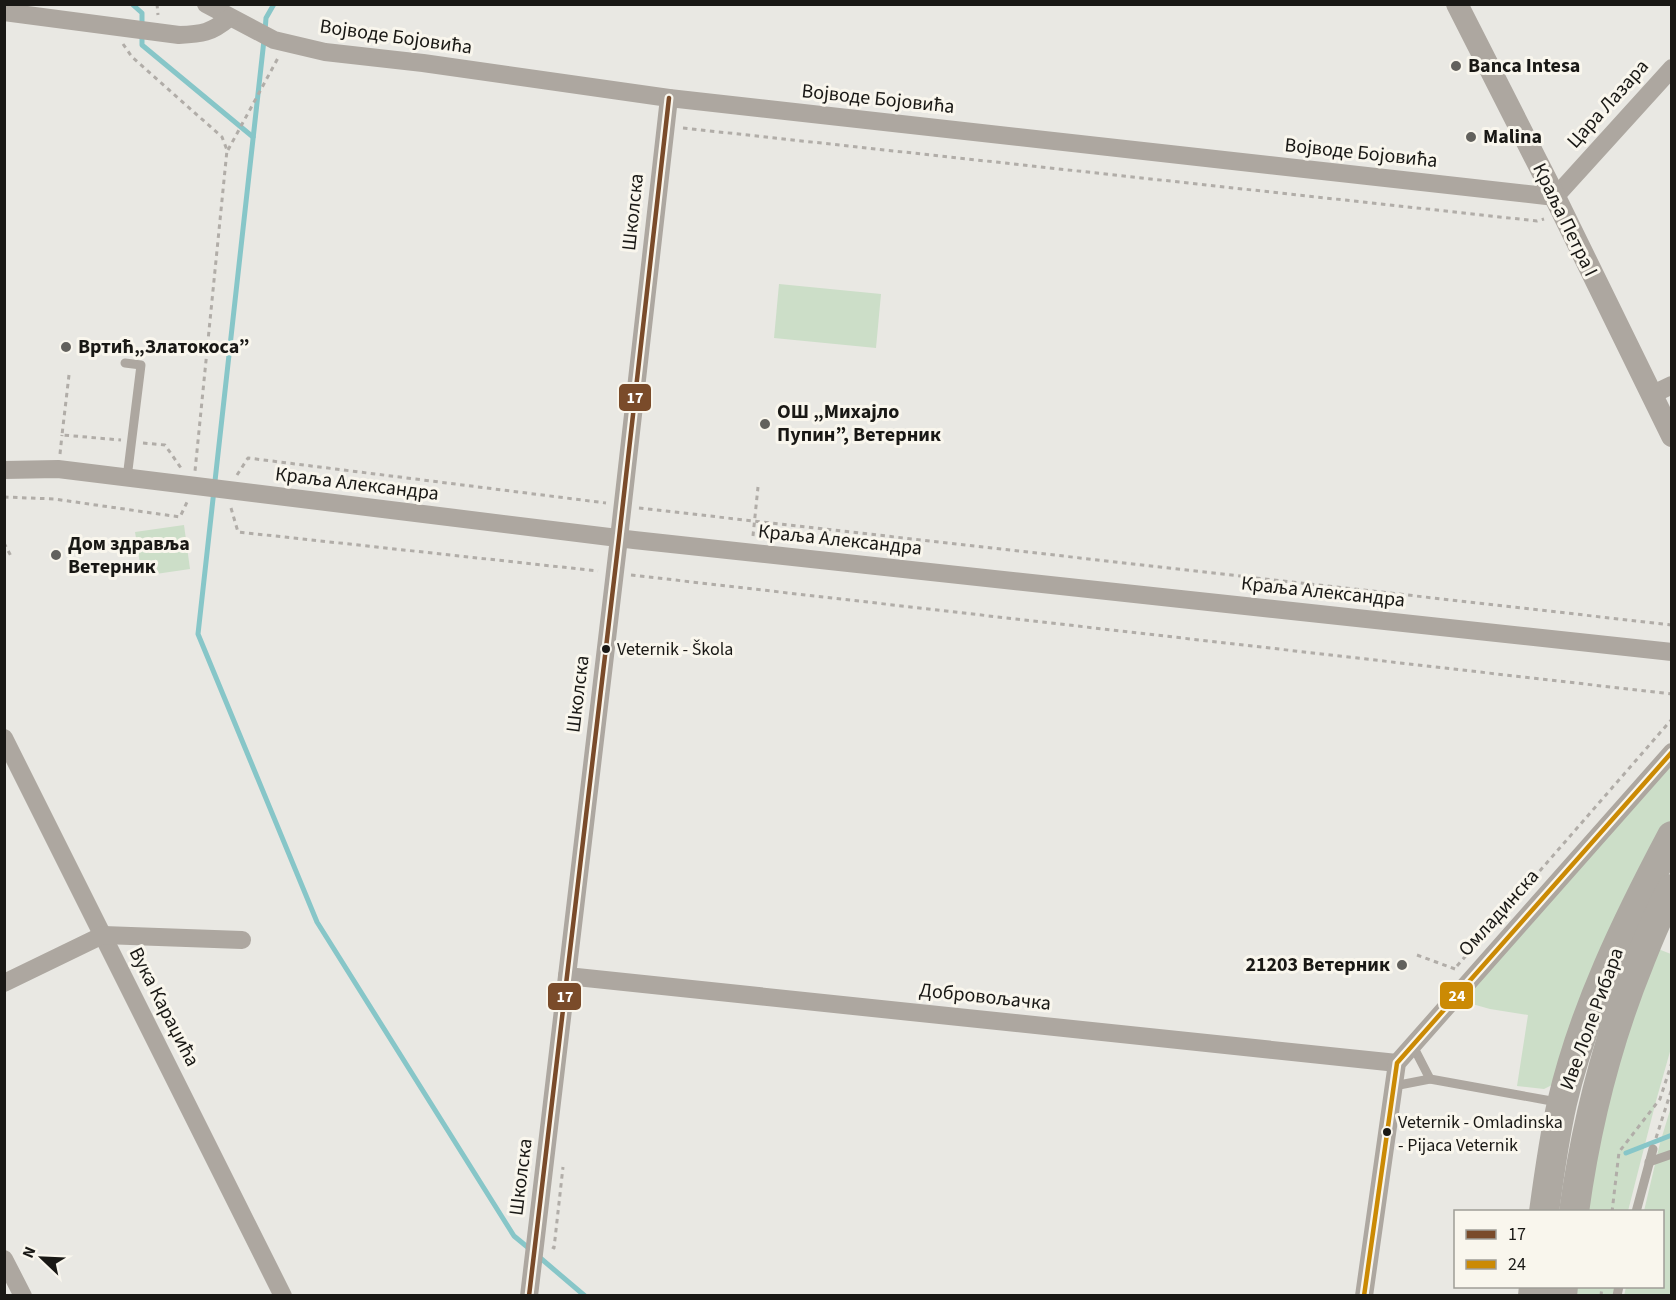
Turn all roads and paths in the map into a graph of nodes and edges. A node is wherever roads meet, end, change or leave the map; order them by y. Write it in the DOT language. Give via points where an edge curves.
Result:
graph roads {
  1 [pos="206,4"];
  2 [pos="1457,4"];
  3 [pos="4,12"];
  4 [pos="229,18"];
  5 [pos="122,28"];
  6 [pos="280,42"];
  7 [pos="1671,68"];
  8 [pos="669,98"];
  9 [pos="666,126"];
  10 [pos="227,150"];
  11 [pos="1558,205"];
  12 [pos="125,363"];
  13 [pos="69,375"];
  14 [pos="1671,385"];
  15 [pos="1652,395"];
  16 [pos="1671,436"];
  17 [pos="131,441"];
  18 [pos="4,470"];
  19 [pos="127,477"];
  20 [pos="194,487"];
  21 [pos="758,487"];
  22 [pos="227,491"];
  23 [pos="4,496"];
  24 [pos="623,506"];
  25 [pos="755,521"];
  26 [pos="619,538"];
  27 [pos="4,543"];
  28 [pos="752,553"];
  29 [pos="12,558"];
  30 [pos="615,573"];
  31 [pos="1671,625"];
  32 [pos="1671,652"];
  33 [pos="1671,694"];
  34 [pos="4,738"];
  35 [pos="1671,752"];
  36 [pos="1671,836"];
  37 [pos="1671,889"];
  38 [pos="103,935"];
  39 [pos="242,940"];
  40 [pos="1417,955"];
  41 [pos="1455,969"];
  42 [pos="567,976"];
  43 [pos="4,983"];
  44 [pos="1413,1046"];
  45 [pos="1671,1062"];
  46 [pos="1397,1063"];
  47 [pos="1430,1079"];
  48 [pos="1395,1086"];
  49 [pos="1671,1088"];
  50 [pos="1562,1103"];
  51 [pos="1657,1133"];
  52 [pos="1653,1149"];
  53 [pos="1671,1154"];
  54 [pos="1649,1162"];
  55 [pos="1544,1210"];
  56 [pos="1574,1210"];
  57 [pos="1612,1210"];
  58 [pos="1637,1210"];
  59 [pos="4,1259"];
  60 [pos="23,1296"];
  61 [pos="284,1296"];
  62 [pos="529,1296"];
  63 [pos="1364,1296"];
  1 -- 4 [label="street, Војводе Бојовића"];
  2 -- 11 [label="street, Краља Петра I"];
  3 -- 5 [label="street"];
  4 -- 5 [label="street" via="215,30 200,34"];
  4 -- 6 [label="street, Војводе Бојовића"];
  5 -- 10 [label="path" via="123,45 132,57 222,137"];
  6 -- 8 [label="street, Војводе Бојовића" via="325,52"];
  6 -- 10 [label="path" via="264,83"];
  7 -- 11 [label="street, Цара Лазара"];
  8 -- 9 [label="street, Школска"];
  8 -- 11 [label="street, Војводе Бојовића"];
  9 -- 11 [label="path" via="1537,221"];
  9 -- 24 [label="street, Школска"];
  10 -- 20 [label="path"];
  11 -- 15 [label="street, Краља Петра I"];
  12 -- 17 [label="lane" via="141,365"];
  13 -- 17 [label="path" via="63,435"];
  14 -- 15 [label="street"];
  15 -- 16 [label="street, Краља Петра I"];
  17 -- 19 [label="lane"];
  17 -- 20 [label="path" via="165,445"];
  18 -- 19 [label="street, Краља Александра" via="58,469"];
  19 -- 20 [label="street, Краља Александра"];
  20 -- 22 [label="street, Краља Александра"];
  20 -- 23 [label="path" via="180,517"];
  21 -- 25 [label="path"];
  22 -- 24 [label="path" via="248,458"];
  22 -- 26 [label="street, Краља Александра"];
  22 -- 30 [label="path" via="238,532"];
  24 -- 25 [label="path"];
  24 -- 26 [label="street, Школска"];
  25 -- 28 [label="path"];
  25 -- 31 [label="path"];
  26 -- 28 [label="street, Краља Александра"];
  26 -- 30 [label="street, Школска"];
  27 -- 29 [label="path"];
  28 -- 32 [label="street, Краља Александра"];
  30 -- 33 [label="path"];
  30 -- 42 [label="street, Школска"];
  34 -- 38 [label="street, Вука Караџића"];
  35 -- 44 [label="street, Омладинска"];
  36 -- 50 [label="main road, Иве Лоле Рибара" via="1615,951 1582,1035"];
  37 -- 56 [label="main road, Иве Лоле Рибара" via="1610,1041 1595,1092"];
  38 -- 39 [label="street"];
  38 -- 43 [label="street"];
  38 -- 61 [label="street, Вука Караџића"];
  40 -- 41 [label="path"];
  42 -- 46 [label="street, Добровољачка"];
  42 -- 62 [label="street, Школска"];
  44 -- 46 [label="street, Омладинска"];
  44 -- 47 [label="lane"];
  45 -- 57 [label="path" via="1660,1099 1619,1152"];
  46 -- 48 [label="street"];
  47 -- 48 [label="lane"];
  47 -- 50 [label="lane"];
  48 -- 63 [label="street"];
  49 -- 51 [label="path"];
  50 -- 55 [label="main road, Иве Лоле Рибара"];
  52 -- 54 [label="lane"];
  53 -- 54 [label="lane"];
  54 -- 58 [label="lane"];
  59 -- 60 [label="street"];
}
